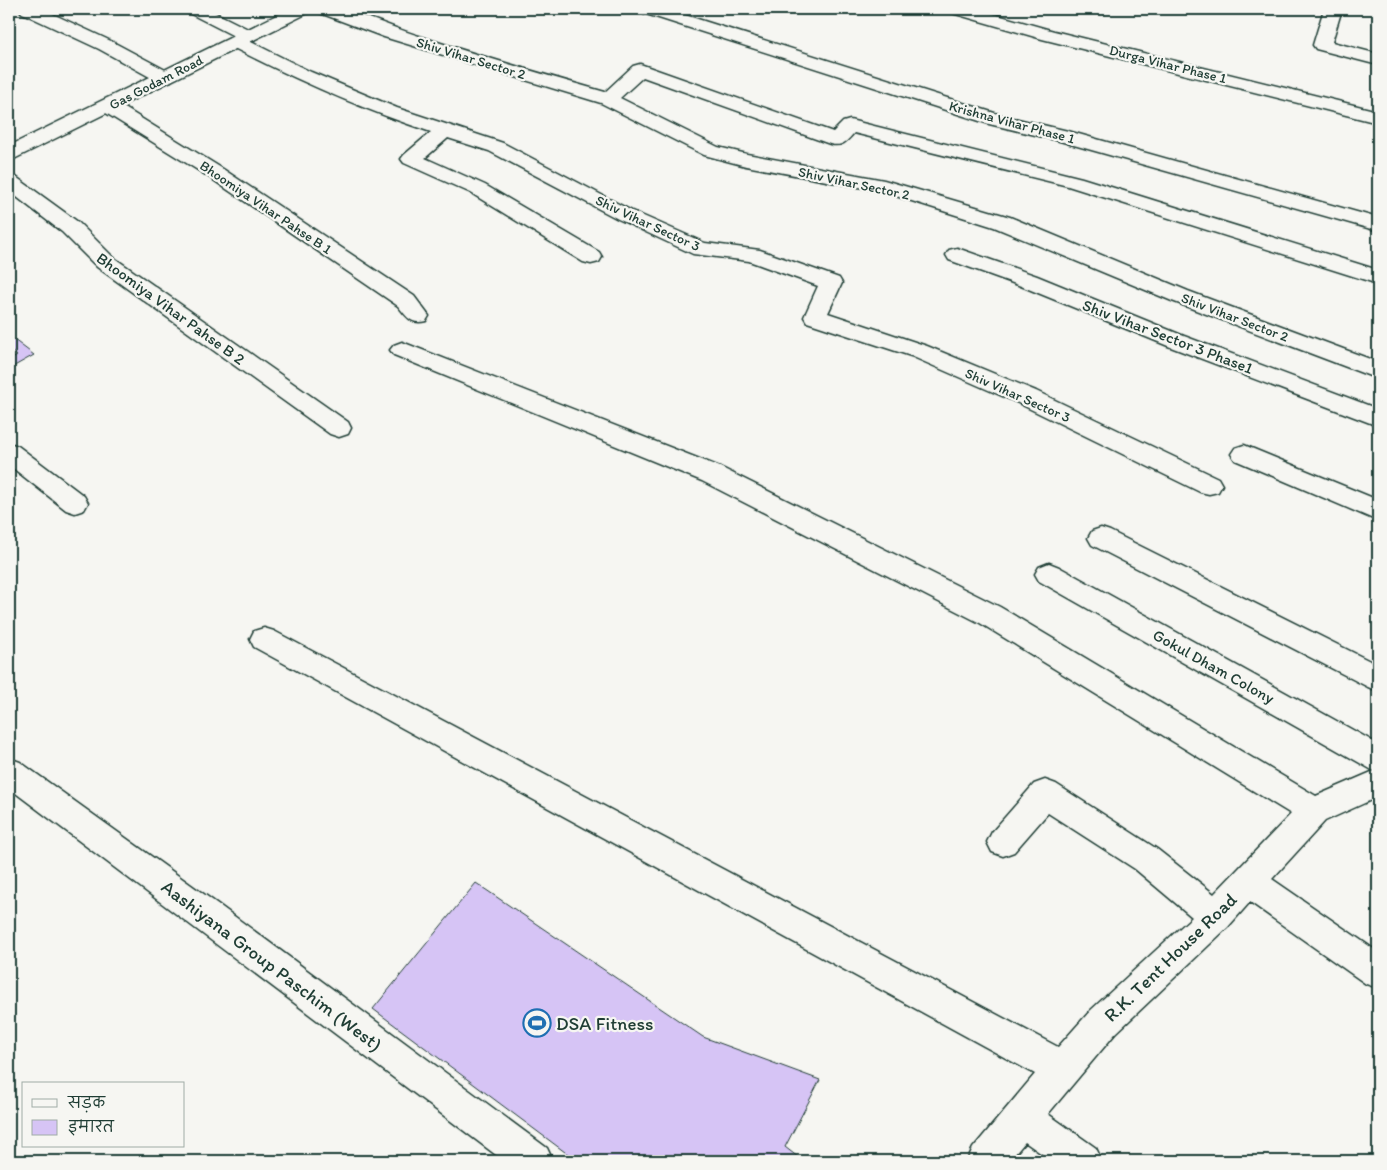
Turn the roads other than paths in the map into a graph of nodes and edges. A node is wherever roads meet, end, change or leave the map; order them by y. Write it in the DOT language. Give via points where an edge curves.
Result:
graph roads {
  1 [pos="28,9"];
  2 [pos="195,9"];
  3 [pos="302,9"];
  4 [pos="326,9"];
  5 [pos="649,9"];
  6 [pos="958,9"];
  7 [pos="1333,9"];
  8 [pos="242,39"];
  9 [pos="1378,60"];
  10 [pos="164,78"];
  11 [pos="608,99"];
  12 [pos="108,106"];
  13 [pos="1378,117"];
  14 [pos="445,130"];
  15 [pos="9,154"];
  16 [pos="9,181"];
  17 [pos="1378,225"];
  18 [pos="957,255"];
  19 [pos="591,257"];
  20 [pos="1378,277"];
  21 [pos="418,316"];
  22 [pos="402,350"];
  23 [pos="1378,372"];
  24 [pos="1378,418"];
  25 [pos="339,428"];
  26 [pos="9,452"];
  27 [pos="1244,454"];
  28 [pos="1209,485"];
  29 [pos="75,503"];
  30 [pos="1378,511"];
  31 [pos="1101,538"];
  32 [pos="1049,574"];
  33 [pos="264,639"];
  34 [pos="1378,679"];
  35 [pos="1378,759"];
  36 [pos="9,771"];
  37 [pos="1378,783"];
  38 [pos="1314,811"];
  39 [pos="1003,842"];
  40 [pos="1247,881"];
  41 [pos="1216,916"];
  42 [pos="1378,972"];
  43 [pos="1062,1069"];
  44 [pos="1021,1117"];
  45 [pos="534,1161"];
  46 [pos="986,1161"];
  47 [pos="1083,1161"];
  1 -- 10 [label="street" via="105,45"];
  2 -- 8 [label="street, Shiv Vihar Sector 3"];
  3 -- 8 [label="street, Gas Godam Road"];
  4 -- 11 [label="street, Shiv Vihar Sector 2" via="408,39"];
  5 -- 17 [label="street, Krishna Vihar Phase 1" via="996,120 1061,135"];
  6 -- 13 [label="street, Durga Vihar Phase 1" via="1048,35"];
  7 -- 9 [label="street" via="1322,45"];
  8 -- 10 [label="street, Gas Godam Road"];
  8 -- 14 [label="street, Shiv Vihar Sector 3" via="304,76 390,112"];
  10 -- 12 [label="street, Gas Godam Road"];
  11 -- 20 [label="street" via="640,70 837,140 850,126 1075,182"];
  11 -- 23 [label="street, Shiv Vihar Sector 2" via="712,151 884,186 1002,222 1180,296"];
  12 -- 15 [label="street, Gas Godam Road"];
  12 -- 21 [label="street, Bhoomiya Vihar Pahse B 1" via="216,173 406,300"];
  14 -- 19 [label="street" via="411,159 478,189"];
  14 -- 28 [label="street, Shiv Vihar Sector 3" via="496,147 625,215 701,249 752,255 831,282 815,317 946,362 1027,397"];
  16 -- 25 [label="street, Bhoomiya Vihar Pahse B 2" via="70,228 105,262"];
  18 -- 24 [label="street, Shiv Vihar Sector 3 Phase1"];
  22 -- 38 [label="street" via="737,487 990,615"];
  26 -- 29 [label="street"];
  27 -- 30 [label="street"];
  31 -- 34 [label="street"];
  32 -- 35 [label="street, Gokul Dham Colony"];
  33 -- 43 [label="street"];
  36 -- 45 [label="street, Aashiyana Group Paschim (West)"];
  37 -- 38 [label="street, R.K. Tent House Road"];
  38 -- 40 [label="street, R.K. Tent House Road"];
  39 -- 41 [label="street" via="1045,794 1146,859"];
  40 -- 41 [label="street, R.K. Tent House Road"];
  40 -- 42 [label="street"];
  41 -- 43 [label="street, R.K. Tent House Road" via="1102,1022"];
  43 -- 44 [label="street, R.K. Tent House Road"];
  44 -- 46 [label="street, R.K. Tent House Road"];
  44 -- 47 [label="street"];
}
